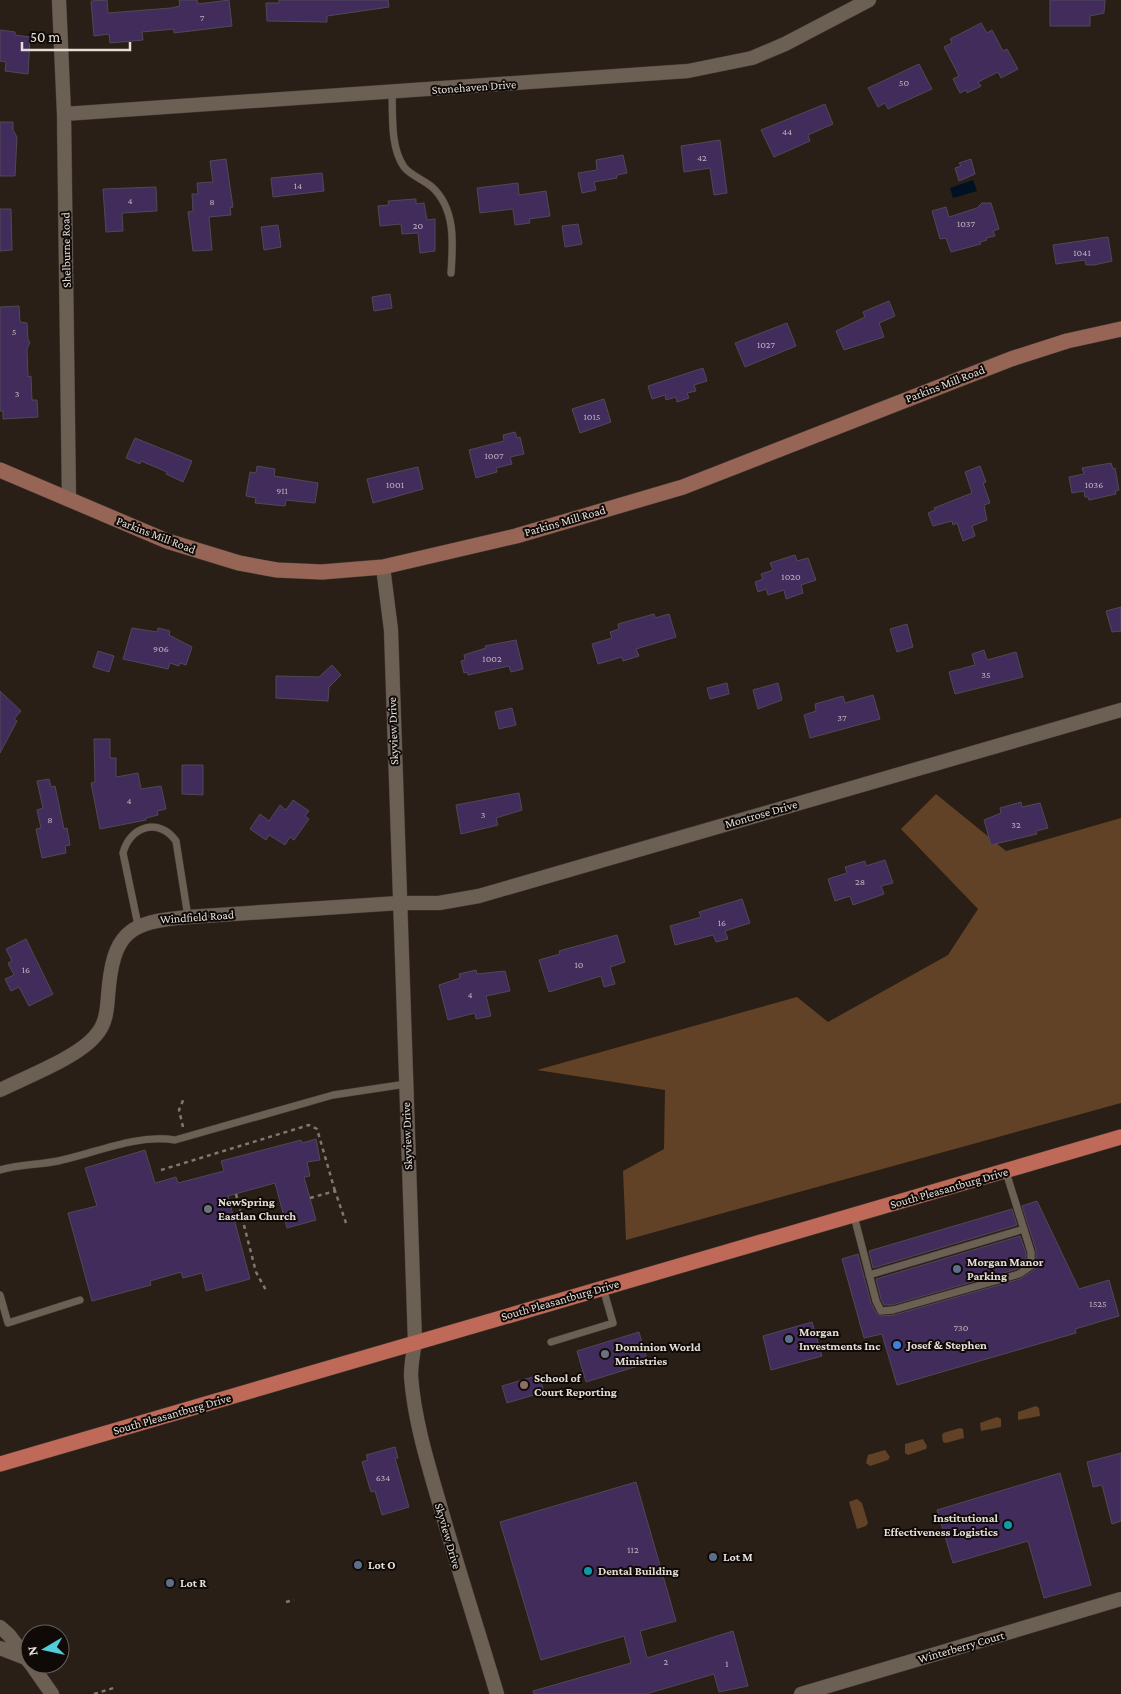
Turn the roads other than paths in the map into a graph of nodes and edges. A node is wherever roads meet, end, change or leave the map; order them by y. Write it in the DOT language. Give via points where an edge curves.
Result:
graph roads {
  1 [pos="59,0"];
  2 [pos="869,0"];
  3 [pos="392,92"];
  4 [pos="64,114"];
  5 [pos="451,273"];
  6 [pos="1121,329"];
  7 [pos="0,470"];
  8 [pos="69,500"];
  9 [pos="382,567"];
  10 [pos="1121,710"];
  11 [pos="399,903"];
  12 [pos="188,917"];
  13 [pos="138,925"];
  14 [pos="406,1084"];
  15 [pos="0,1090"];
  16 [pos="1121,1138"];
  17 [pos="0,1170"];
  18 [pos="1006,1172"];
  19 [pos="854,1216"];
  20 [pos="1024,1229"];
  21 [pos="869,1275"];
  22 [pos="603,1288"];
  23 [pos="0,1295"];
  24 [pos="80,1300"];
  25 [pos="414,1342"];
  26 [pos="551,1342"];
  27 [pos="0,1464"];
  28 [pos="1121,1599"];
  29 [pos="0,1627"];
  30 [pos="0,1648"];
  31 [pos="20,1650"];
  32 [pos="20,1657"];
  33 [pos="37,1674"];
  34 [pos="52,1694"];
  35 [pos="497,1694"];
  36 [pos="801,1694"];
  1 -- 4 [label="street, Shelburne Road"];
  2 -- 3 [label="street, Stonehaven Drive" via="784,44 752,58 723,65 688,71"];
  3 -- 4 [label="street, Stonehaven Drive"];
  3 -- 5 [label="lane" via="394,130 404,168 433,188 447,208 453,241"];
  4 -- 8 [label="street, Shelburne Road"];
  6 -- 9 [label="street, Parkins Mill Road" via="1011,359 682,487 516,536"];
  7 -- 8 [label="street, Parkins Mill Road"];
  8 -- 9 [label="street, Parkins Mill Road" via="167,540 239,563 304,571"];
  9 -- 11 [label="street, Skyview Drive" via="391,630"];
  10 -- 11 [label="street, Montrose Drive" via="480,896 439,903"];
  11 -- 12 [label="street, Windfield Road"];
  11 -- 14 [label="street, Skyview Drive"];
  12 -- 13 [label="street, Windfield Road"];
  12 -- 13 [label="lane" via="176,841 169,832 158,827 145,828 126,842 123,853"];
  13 -- 15 [label="street" via="130,930 116,955 110,972 104,1024 96,1036 86,1046"];
  14 -- 17 [label="lane" via="333,1095 175,1140 140,1141 56,1162"];
  14 -- 25 [label="street, Skyview Drive"];
  16 -- 18 [label="main road, South Pleasantburg Drive"];
  18 -- 19 [label="main road, South Pleasantburg Drive"];
  18 -- 20 [label="lane"];
  19 -- 21 [label="lane"];
  19 -- 22 [label="main road, South Pleasantburg Drive"];
  20 -- 21 [label="lane"];
  20 -- 21 [label="lane" via="1031,1252 1030,1266 1019,1274 881,1311"];
  22 -- 25 [label="main road, South Pleasantburg Drive"];
  22 -- 26 [label="lane" via="613,1323"];
  23 -- 24 [label="lane" via="8,1323"];
  25 -- 27 [label="main road, South Pleasantburg Drive"];
  25 -- 35 [label="street, Skyview Drive" via="412,1392 426,1457"];
  28 -- 36 [label="street, Winterberry Court"];
  29 -- 31 [label="street"];
  30 -- 32 [label="street"];
  33 -- 34 [label="street"];
}
